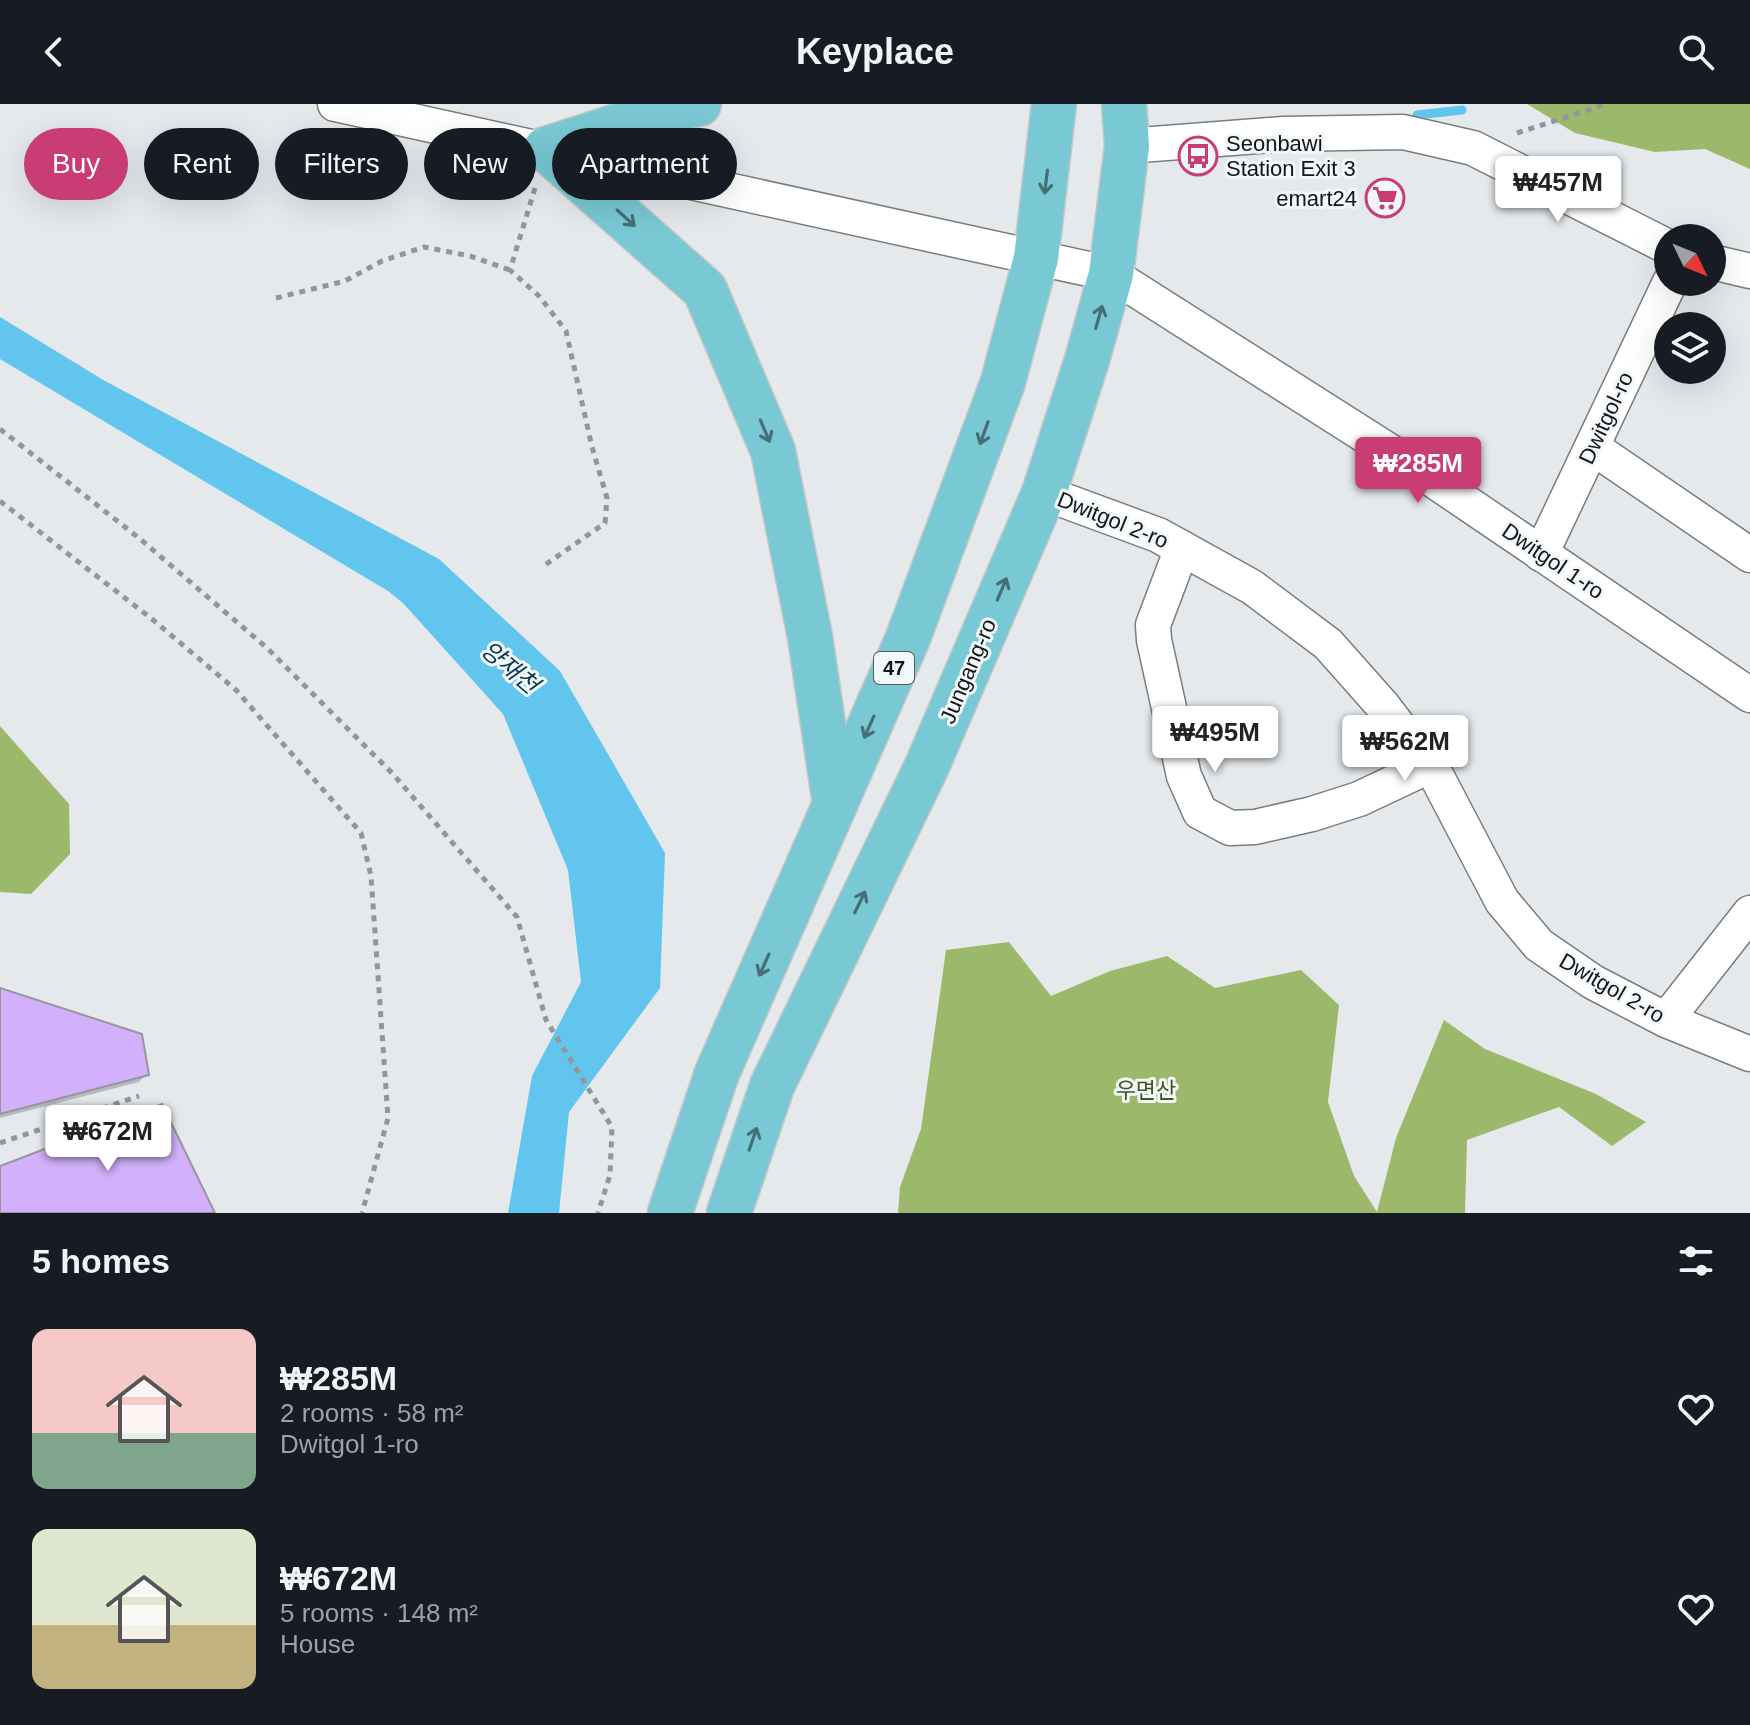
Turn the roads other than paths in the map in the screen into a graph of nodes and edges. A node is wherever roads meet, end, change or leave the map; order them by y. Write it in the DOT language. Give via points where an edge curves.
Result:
graph roads {
  1 [pos="335,104"];
  2 [pos="699,104"];
  3 [pos="1054,104"];
  4 [pos="1126,125"];
  5 [pos="546,149"];
  6 [pos="1654,240"];
  7 [pos="1036,258"];
  8 [pos="1726,265"];
  9 [pos="1750,271"];
  10 [pos="1111,274"];
  11 [pos="1663,296"];
  12 [pos="1592,447"];
  13 [pos="1044,493"];
  14 [pos="1182,548"];
  15 [pos="1541,554"];
  16 [pos="1750,555"];
  17 [pos="1750,695"];
  18 [pos="1429,766"];
  19 [pos="835,804"];
  20 [pos="1750,913"];
  21 [pos="1666,1020"];
  22 [pos="1750,1054"];
  23 [pos="670,1213"];
  24 [pos="729,1213"];
  1 -- 5 [label="street"];
  2 -- 5 [label="main road"];
  3 -- 7 [label="main road, 47, one-way"];
  4 -- 6 [label="street" via="1284,134 1403,132 1473,148"];
  4 -- 10 [label="main road, Jungang-ro"];
  5 -- 7 [label="street"];
  5 -- 19 [label="main road, one-way" via="705,290 773,451 810,637"];
  7 -- 10 [label="street"];
  7 -- 19 [label="main road, 47, one-way" via="1003,382 908,638"];
  8 -- 9 [label="street"];
  13 -- 10 [label="main road, Jungang-ro, one-way"];
  10 -- 15 [label="street, Dwitgol 1-ro"];
  11 -- 12 [label="street, Dwitgol-ro"];
  12 -- 15 [label="street, Dwitgol-ro"];
  12 -- 16 [label="street"];
  13 -- 14 [label="street, Dwitgol 2-ro"];
  24 -- 13 [label="main road, Jungang-ro, one-way" via="772,1086 927,766"];
  14 -- 18 [label="street, Dwitgol 2-ro" via="1252,587 1328,644"];
  14 -- 18 [label="street, Dwitgol 2-ro" via="1153,625 1154,640 1184,776 1200,812 1230,828 1255,827 1359,799"];
  15 -- 17 [label="street, Dwitgol 1-ro"];
  18 -- 21 [label="street, Dwitgol 2-ro" via="1502,901 1539,945 1593,982"];
  19 -- 23 [label="main road, 47, one-way" via="717,1073"];
  20 -- 21 [label="street"];
  21 -- 22 [label="street, Dwitgol 2-ro"];
}
